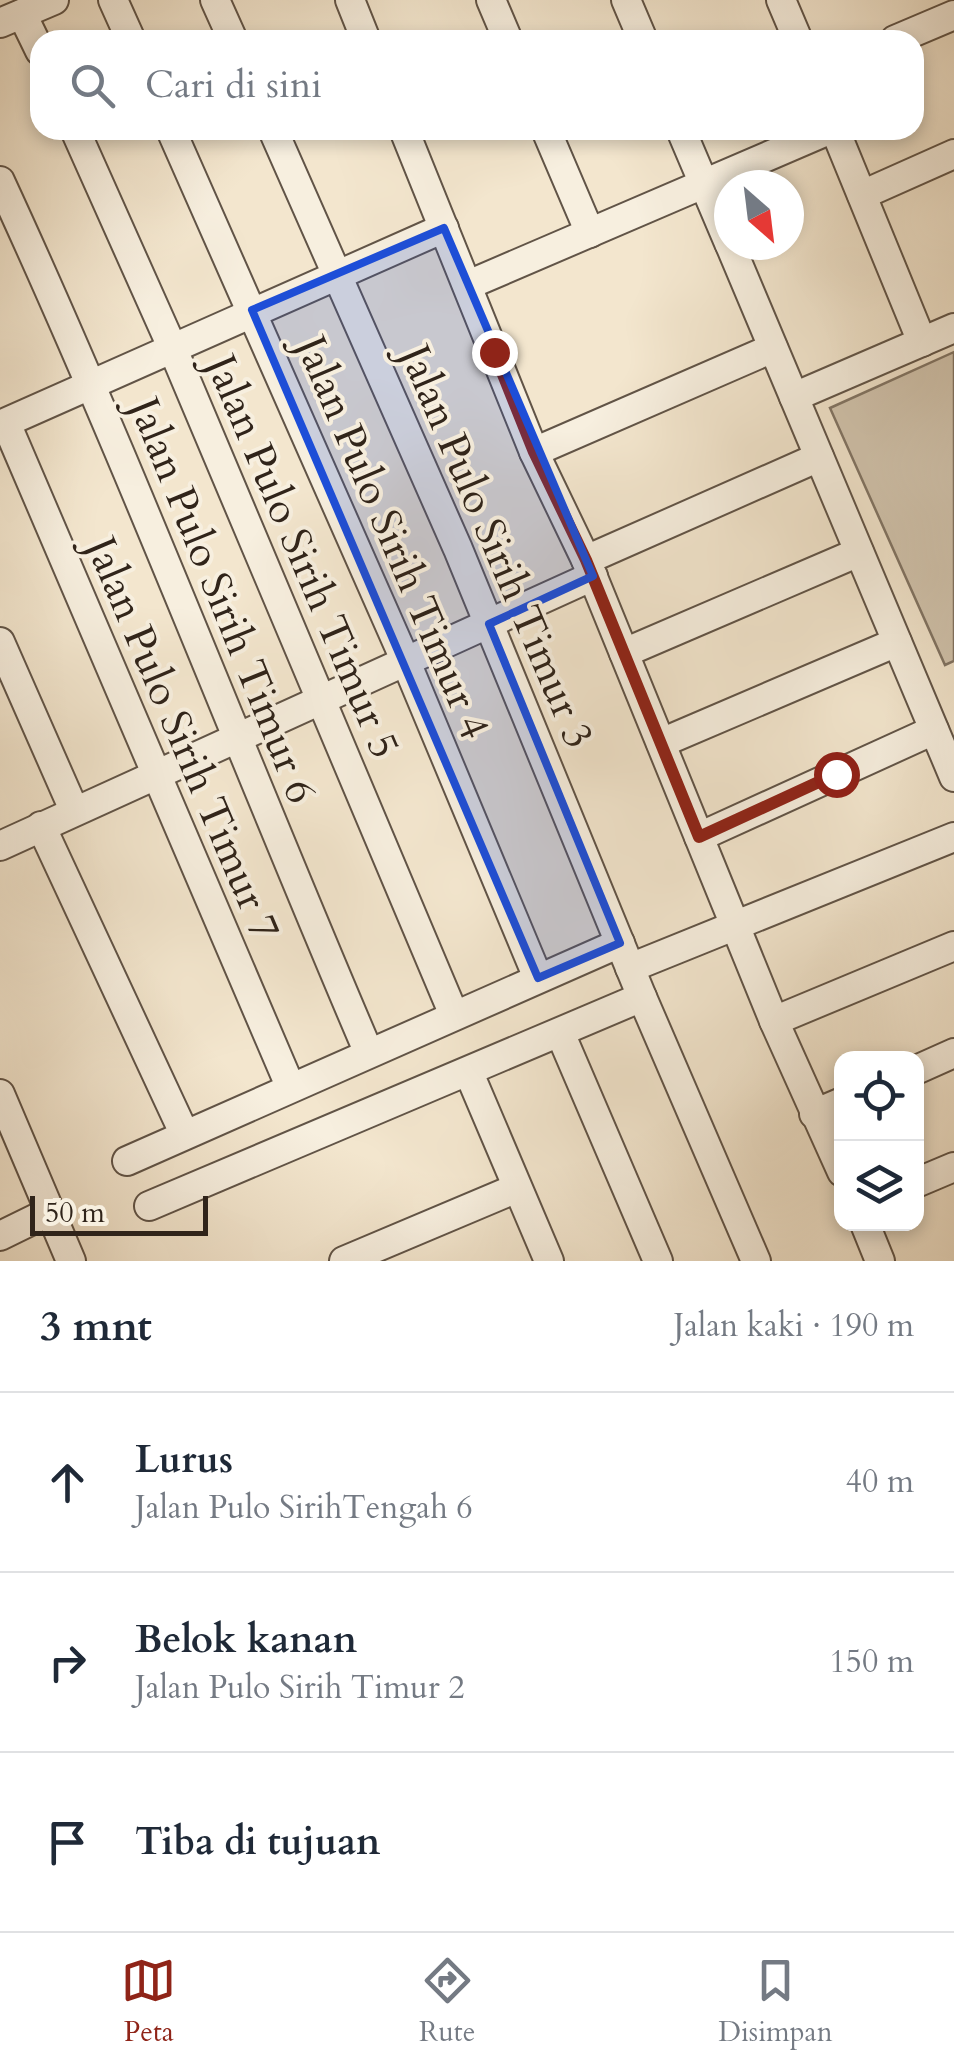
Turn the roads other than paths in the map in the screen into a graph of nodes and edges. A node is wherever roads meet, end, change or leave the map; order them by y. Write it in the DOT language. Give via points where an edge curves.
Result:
graph roads {
  1 [pos="54,0"];
  2 [pos="113,0"];
  3 [pos="216,0"];
  4 [pos="350,0"];
  5 [pos="492,0"];
  6 [pos="626,0"];
  7 [pos="781,0"];
  8 [pos="954,15"];
  9 [pos="11,18"];
  10 [pos="126,30"];
  11 [pos="229,30"];
  12 [pos="362,30"];
  13 [pos="504,30"];
  14 [pos="639,30"];
  15 [pos="794,30"];
  16 [pos="918,30"];
  17 [pos="30,40"];
  18 [pos="79,140"];
  19 [pos="176,140"];
  20 [pos="277,140"];
  21 [pos="408,140"];
  22 [pos="550,140"];
  23 [pos="685,140"];
  24 [pos="808,140"];
  25 [pos="837,140"];
  26 [pos="954,154"];
  27 [pos="0,181"];
  28 [pos="704,184"];
  29 [pos="862,194"];
  30 [pos="714,208"];
  31 [pos="444,228"];
  32 [pos="590,233"];
  33 [pos="736,260"];
  34 [pos="336,275"];
  35 [pos="468,285"];
  36 [pos="252,310"];
  37 [pos="954,328"];
  38 [pos="922,342"];
  39 [pos="172,347"];
  40 [pos="773,348"];
  41 [pos="93,382"];
  42 [pos="794,397"];
  43 [pos="3,424"];
  44 [pos="534,452"];
  45 [pos="819,458"];
  46 [pos="859,552"];
  47 [pos="589,568"];
  48 [pos="489,624"];
  49 [pos="0,642"];
  50 [pos="897,642"];
  51 [pos="624,653"];
  52 [pos="406,662"];
  53 [pos="322,701"];
  54 [pos="934,730"];
  55 [pos="234,737"];
  56 [pos="660,743"];
  57 [pos="155,772"];
  58 [pos="954,777"];
  59 [pos="74,810"];
  60 [pos="41,826"];
  61 [pos="699,837"];
  62 [pos="954,837"];
  63 [pos="0,846"];
  64 [pos="736,926"];
  65 [pos="954,946"];
  66 [pos="625,956"];
  67 [pos="538,978"];
  68 [pos="642,997"];
  69 [pos="454,1015"];
  70 [pos="774,1022"];
  71 [pos="561,1034"];
  72 [pos="368,1051"];
  73 [pos="954,1053"];
  74 [pos="924,1066"];
  75 [pos="469,1074"];
  76 [pos="290,1086"];
  77 [pos="0,1094"];
  78 [pos="834,1105"];
  79 [pos="814,1114"];
  80 [pos="184,1133"];
  81 [pos="834,1155"];
  82 [pos="127,1161"];
  83 [pos="954,1167"];
  84 [pos="924,1180"];
  85 [pos="517,1188"];
  86 [pos="150,1206"];
  87 [pos="51,1212"];
  88 [pos="867,1231"];
  89 [pos="0,1236"];
  90 [pos="71,1261"];
  91 [pos="344,1261"];
  92 [pos="549,1261"];
  93 [pos="658,1261"];
  94 [pos="756,1261"];
  95 [pos="880,1261"];
  1 -- 9 [label="street"];
  2 -- 10 [label="street"];
  3 -- 11 [label="street"];
  4 -- 12 [label="street"];
  5 -- 13 [label="street"];
  6 -- 14 [label="street"];
  7 -- 15 [label="street"];
  8 -- 16 [label="street"];
  9 -- 17 [label="street"];
  18 -- 39 [label="street, Jalan Pulo Sirih Timur 5"];
  19 -- 36 [label="street, Jalan Pulo Sirih Timur 4"];
  20 -- 34 [label="street, Jalan Pulo Sirih Timur 3"];
  21 -- 31 [label="street"];
  22 -- 32 [label="street"];
  23 -- 28 [label="street"];
  24 -- 28 [label="street"];
  25 -- 29 [label="street"];
  26 -- 29 [label="street"];
  27 -- 41 [label="street, Jalan Pulo Sirih Timur 6"];
  28 -- 30 [label="street"];
  28 -- 32 [label="street"];
  29 -- 38 [label="street"];
  31 -- 34 [label="street"];
  31 -- 35 [label="street"];
  32 -- 35 [label="street"];
  33 -- 40 [label="street"];
  34 -- 36 [label="street"];
  34 -- 48 [label="street, Jalan Pulo Sirih Timur 3"];
  35 -- 44 [label="street"];
  36 -- 39 [label="street"];
  36 -- 52 [label="street, Jalan Pulo Sirih Timur 4"];
  37 -- 38 [label="street"];
  38 -- 42 [label="street"];
  39 -- 41 [label="street"];
  39 -- 53 [label="street, Jalan Pulo Sirih Timur 5"];
  40 -- 42 [label="street"];
  40 -- 44 [label="street"];
  41 -- 43 [label="street"];
  41 -- 55 [label="street, Jalan Pulo Sirih Timur 6"];
  42 -- 45 [label="street"];
  43 -- 57 [label="street, Jalan Pulo Sirih Timur 7"];
  44 -- 47 [label="street"];
  45 -- 46 [label="street"];
  45 -- 47 [label="street"];
  46 -- 50 [label="street"];
  46 -- 51 [label="street"];
  47 -- 48 [label="street"];
  47 -- 51 [label="street"];
  48 -- 52 [label="street"];
  48 -- 66 [label="street, Jalan Pulo Sirih Timur 3"];
  49 -- 59 [label="street"];
  50 -- 54 [label="street"];
  50 -- 56 [label="street"];
  51 -- 56 [label="street"];
  52 -- 53 [label="street"];
  52 -- 67 [label="street, Jalan Pulo Sirih Timur 4"];
  53 -- 55 [label="street"];
  53 -- 69 [label="street, Jalan Pulo Sirih Timur 5"];
  54 -- 58 [label="street"];
  54 -- 61 [label="street"];
  55 -- 57 [label="street"];
  55 -- 72 [label="street, Jalan Pulo Sirih Timur 6"];
  56 -- 61 [label="street"];
  57 -- 59 [label="street"];
  57 -- 76 [label="street, Jalan Pulo Sirih Timur 7"];
  59 -- 60 [label="street"];
  60 -- 63 [label="street"];
  60 -- 80 [label="street"];
  61 -- 64 [label="street"];
  62 -- 64 [label="street"];
  64 -- 66 [label="street"];
  64 -- 70 [label="street"];
  65 -- 70 [label="street"];
  66 -- 67 [label="street"];
  66 -- 68 [label="street, Jalan Pulo Sirih Timur 3"];
  67 -- 69 [label="street"];
  68 -- 71 [label="street"];
  68 -- 94 [label="street, Jalan Pulo Sirih Timur 3"];
  69 -- 72 [label="street"];
  70 -- 79 [label="street"];
  71 -- 75 [label="street"];
  71 -- 93 [label="street"];
  72 -- 76 [label="street"];
  73 -- 74 [label="street"];
  75 -- 85 [label="street"];
  75 -- 86 [label="street"];
  76 -- 80 [label="street"];
  77 -- 87 [label="street"];
  78 -- 79 [label="street"];
  79 -- 81 [label="street"];
  80 -- 82 [label="street"];
  83 -- 84 [label="street"];
  85 -- 91 [label="street"];
  85 -- 92 [label="street"];
  87 -- 89 [label="street"];
  87 -- 90 [label="street"];
  88 -- 95 [label="street"];
}
